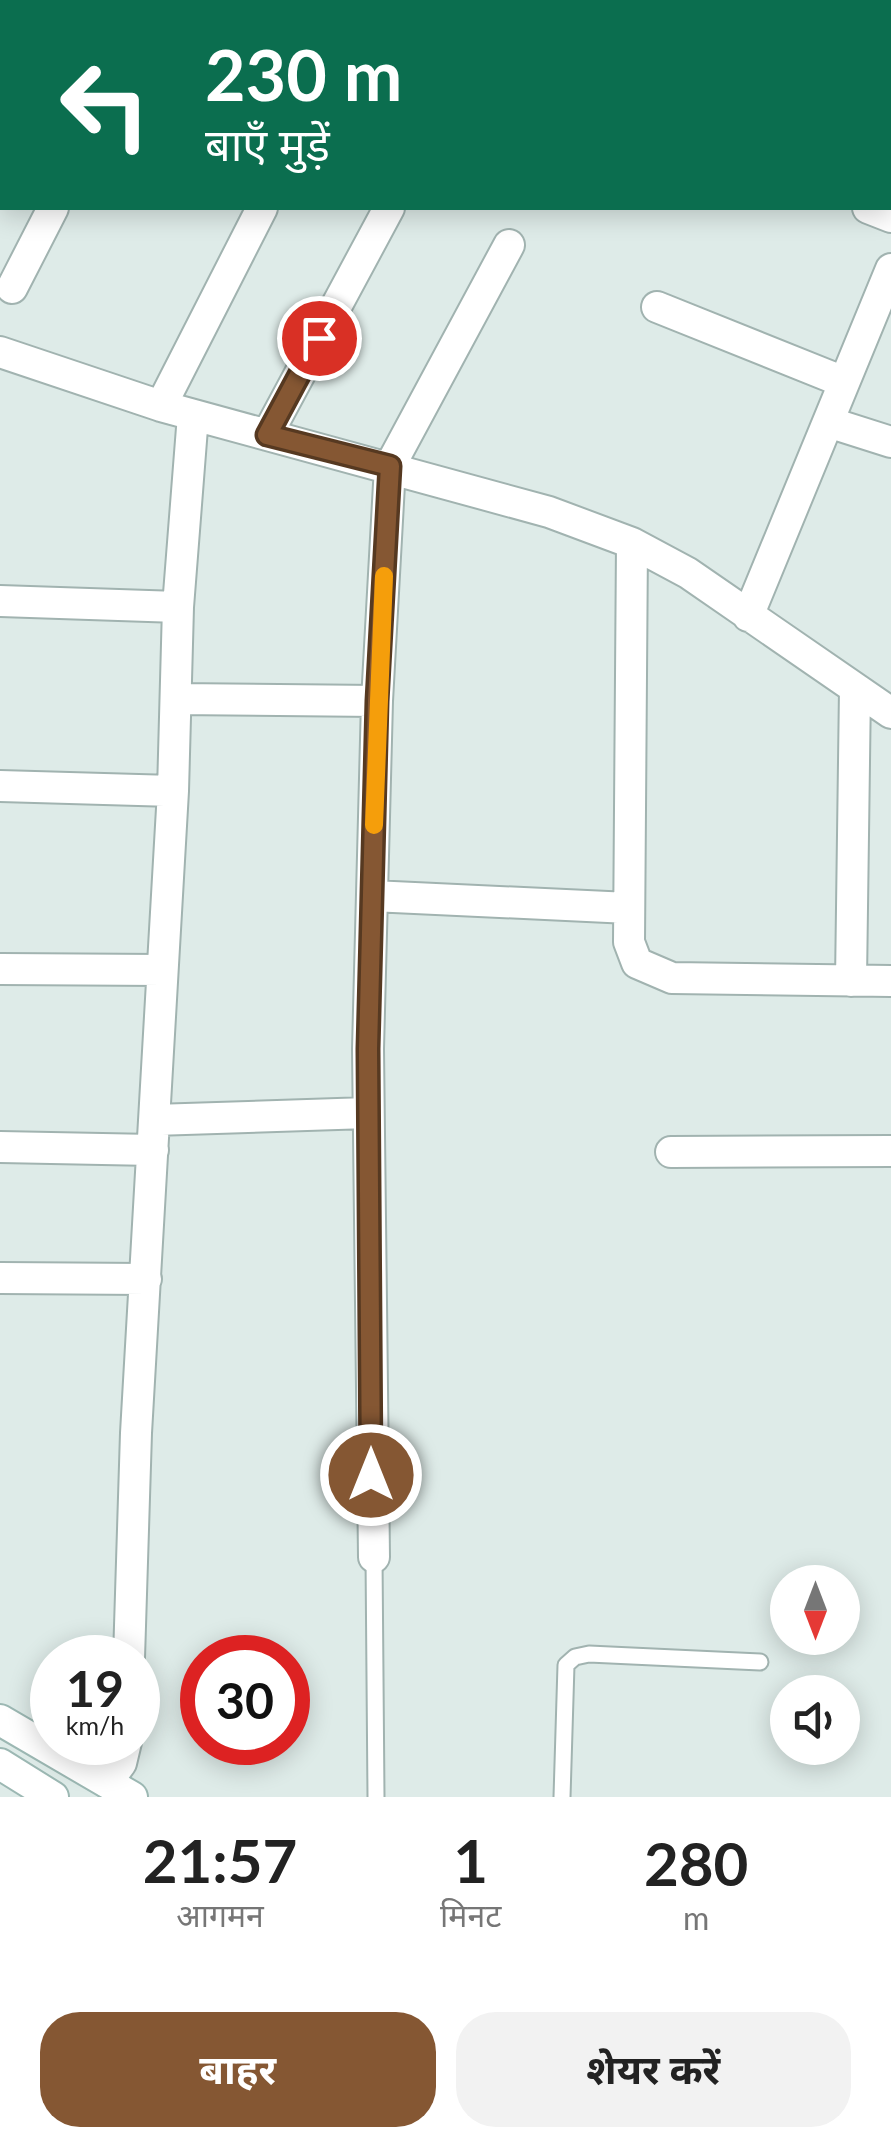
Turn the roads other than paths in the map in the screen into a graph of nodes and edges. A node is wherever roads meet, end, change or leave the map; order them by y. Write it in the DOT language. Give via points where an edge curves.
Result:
graph roads {
  1 [pos="52,210"];
  2 [pos="261,210"];
  3 [pos="387,210"];
  4 [pos="509,245"];
  5 [pos="891,270"];
  6 [pos="12,288"];
  7 [pos="657,307"];
  8 [pos="0,352"];
  9 [pos="844,382"];
  10 [pos="161,406"];
  11 [pos="193,415"];
  12 [pos="828,422"];
  13 [pos="267,435"];
  14 [pos="891,442"];
  15 [pos="390,466"];
  16 [pos="632,543"];
  17 [pos="0,601"];
  18 [pos="178,607"];
  19 [pos="748,616"];
  20 [pos="855,689"];
  21 [pos="176,699"];
  22 [pos="377,701"];
  23 [pos="891,713"];
  24 [pos="0,786"];
  25 [pos="173,791"];
  26 [pos="372,896"];
  27 [pos="630,908"];
  28 [pos="0,969"];
  29 [pos="162,970"];
  30 [pos="891,981"];
  31 [pos="851,982"];
  32 [pos="368,1113"];
  33 [pos="154,1135"];
  34 [pos="0,1148"];
  35 [pos="891,1151"];
  36 [pos="671,1152"];
  37 [pos="0,1278"];
  38 [pos="146,1279"];
  39 [pos="374,1558"];
  40 [pos="130,1635"];
  41 [pos="760,1662"];
  42 [pos="0,1720"];
  43 [pos="0,1764"];
  44 [pos="121,1765"];
  45 [pos="119,1790"];
  46 [pos="53,1797"];
  47 [pos="376,1797"];
  48 [pos="562,1797"];
  1 -- 6 [label="street"];
  2 -- 10 [label="street"];
  3 -- 13 [label="street"];
  4 -- 15 [label="street"];
  5 -- 9 [label="street"];
  7 -- 9 [label="street"];
  8 -- 10 [label="street"];
  9 -- 12 [label="street"];
  10 -- 11 [label="street"];
  11 -- 13 [label="street"];
  11 -- 18 [label="street"];
  12 -- 14 [label="street"];
  12 -- 19 [label="street"];
  13 -- 15 [label="street"];
  15 -- 16 [label="street"];
  15 -- 22 [label="street"];
  16 -- 19 [label="street"];
  16 -- 27 [label="street"];
  17 -- 18 [label="street"];
  18 -- 21 [label="street"];
  19 -- 20 [label="street"];
  20 -- 23 [label="street"];
  20 -- 31 [label="street"];
  21 -- 22 [label="street"];
  21 -- 25 [label="street"];
  22 -- 26 [label="street"];
  24 -- 25 [label="street"];
  25 -- 29 [label="street"];
  26 -- 27 [label="street"];
  26 -- 32 [label="street"];
  27 -- 31 [label="street" via="630,942 637,963 651,972"];
  28 -- 29 [label="street"];
  29 -- 33 [label="street"];
  30 -- 31 [label="street"];
  32 -- 33 [label="street"];
  32 -- 39 [label="street"];
  33 -- 34 [label="street"];
  33 -- 38 [label="street"];
  35 -- 36 [label="street"];
  37 -- 38 [label="street"];
  38 -- 40 [label="street"];
  39 -- 47 [label="lane"];
  41 -- 48 [label="lane" via="575,1657 566,1665"];
  42 -- 45 [label="street"];
  43 -- 46 [label="street"];
  44 -- 45 [label="street"];
}
